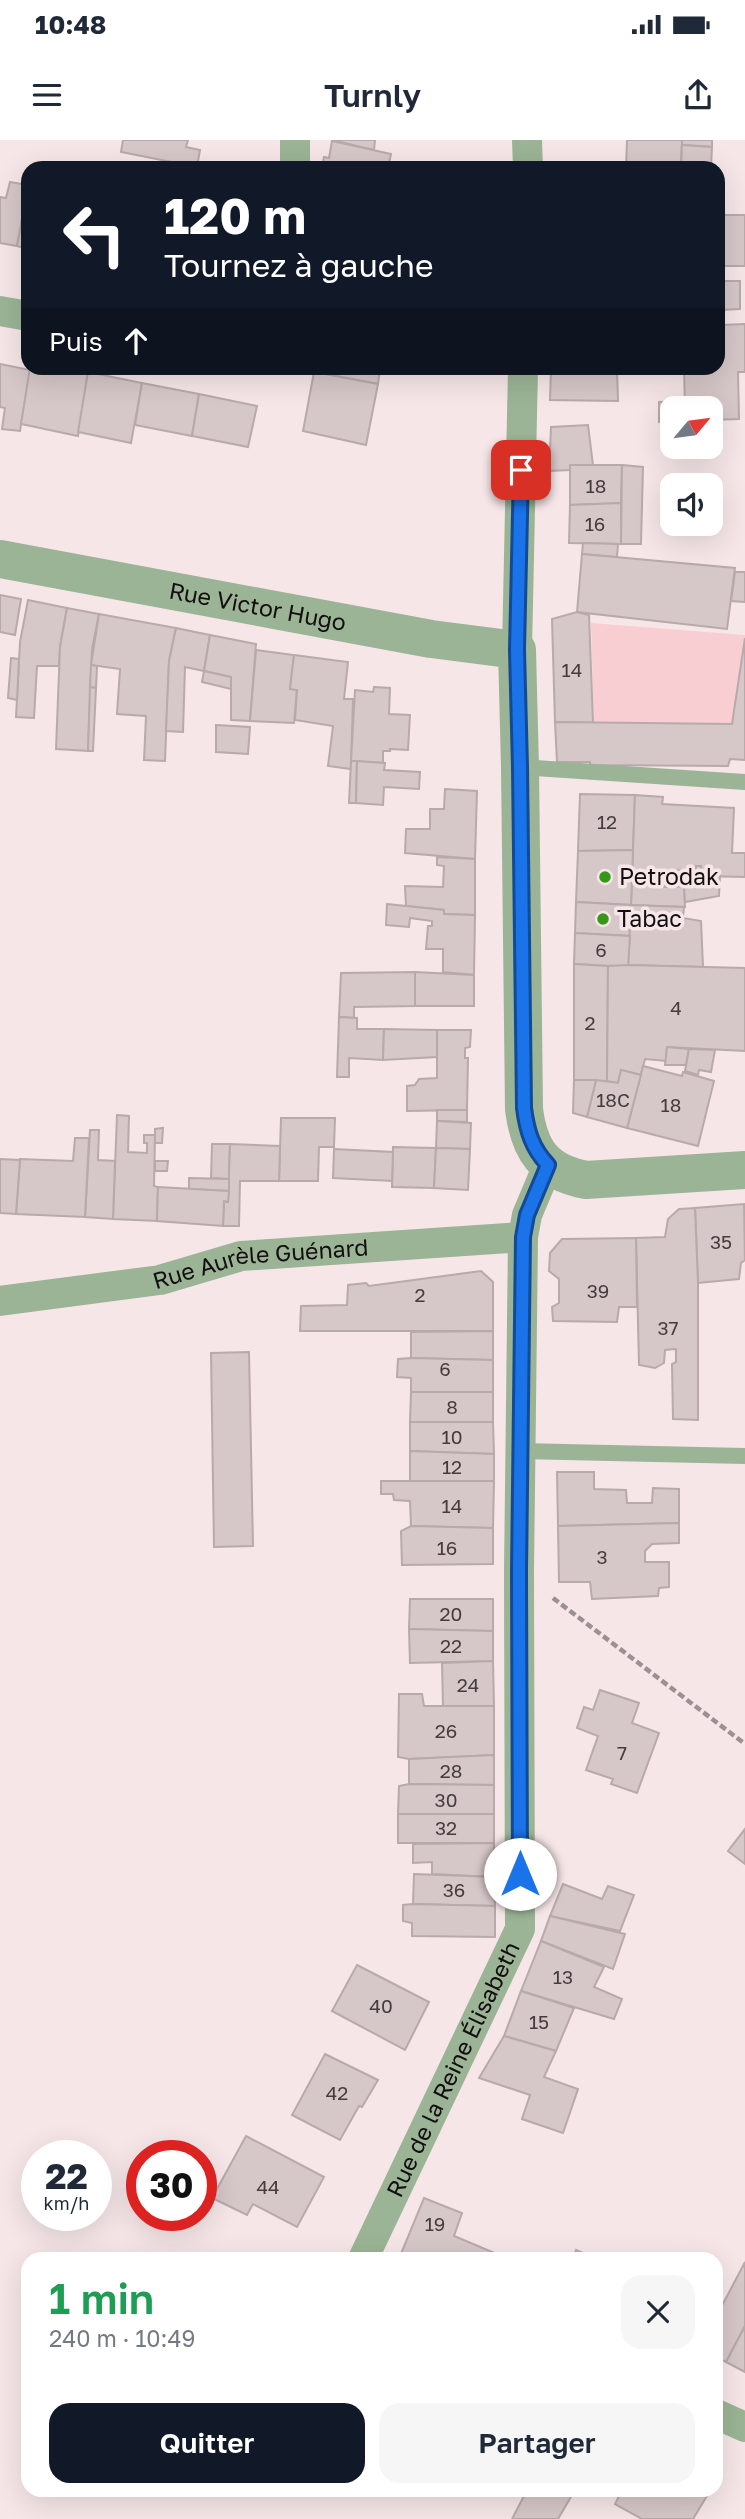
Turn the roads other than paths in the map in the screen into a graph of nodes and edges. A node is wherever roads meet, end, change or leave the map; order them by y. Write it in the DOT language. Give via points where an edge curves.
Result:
graph roads {
  1 [pos="295,140"];
  2 [pos="527,140"];
  3 [pos="295,161"];
  4 [pos="527,161"];
  5 [pos="0,311"];
  6 [pos="21,315"];
  7 [pos="523,375"];
  8 [pos="0,559"];
  9 [pos="517,650"];
  10 [pos="520,767"];
  11 [pos="745,782"];
  12 [pos="548,1165"];
  13 [pos="745,1170"];
  14 [pos="523,1237"];
  15 [pos="0,1301"];
  16 [pos="520,1451"];
  17 [pos="745,1456"];
  18 [pos="366,2252"];
  19 [pos="723,2417"];
  20 [pos="745,2427"];
  1 -- 3 [label="street"];
  2 -- 4 [label="street"];
  5 -- 6 [label="street"];
  7 -- 9 [label="street"];
  8 -- 9 [label="street, Rue Victor Hugo" via="431,639"];
  9 -- 10 [label="street"];
  10 -- 11 [label="lane"];
  10 -- 12 [label="street" via="524,1108 530,1139"];
  12 -- 13 [label="street" via="586,1180"];
  12 -- 14 [label="street, Rue de la Reine Élisabeth"];
  14 -- 15 [label="street, Rue Aurèle Guénard" via="241,1256 160,1280"];
  14 -- 16 [label="street, Rue de la Reine Élisabeth"];
  16 -- 17 [label="lane"];
  16 -- 18 [label="street, Rue de la Reine Élisabeth" via="520,1929"];
  19 -- 20 [label="street"];
}
